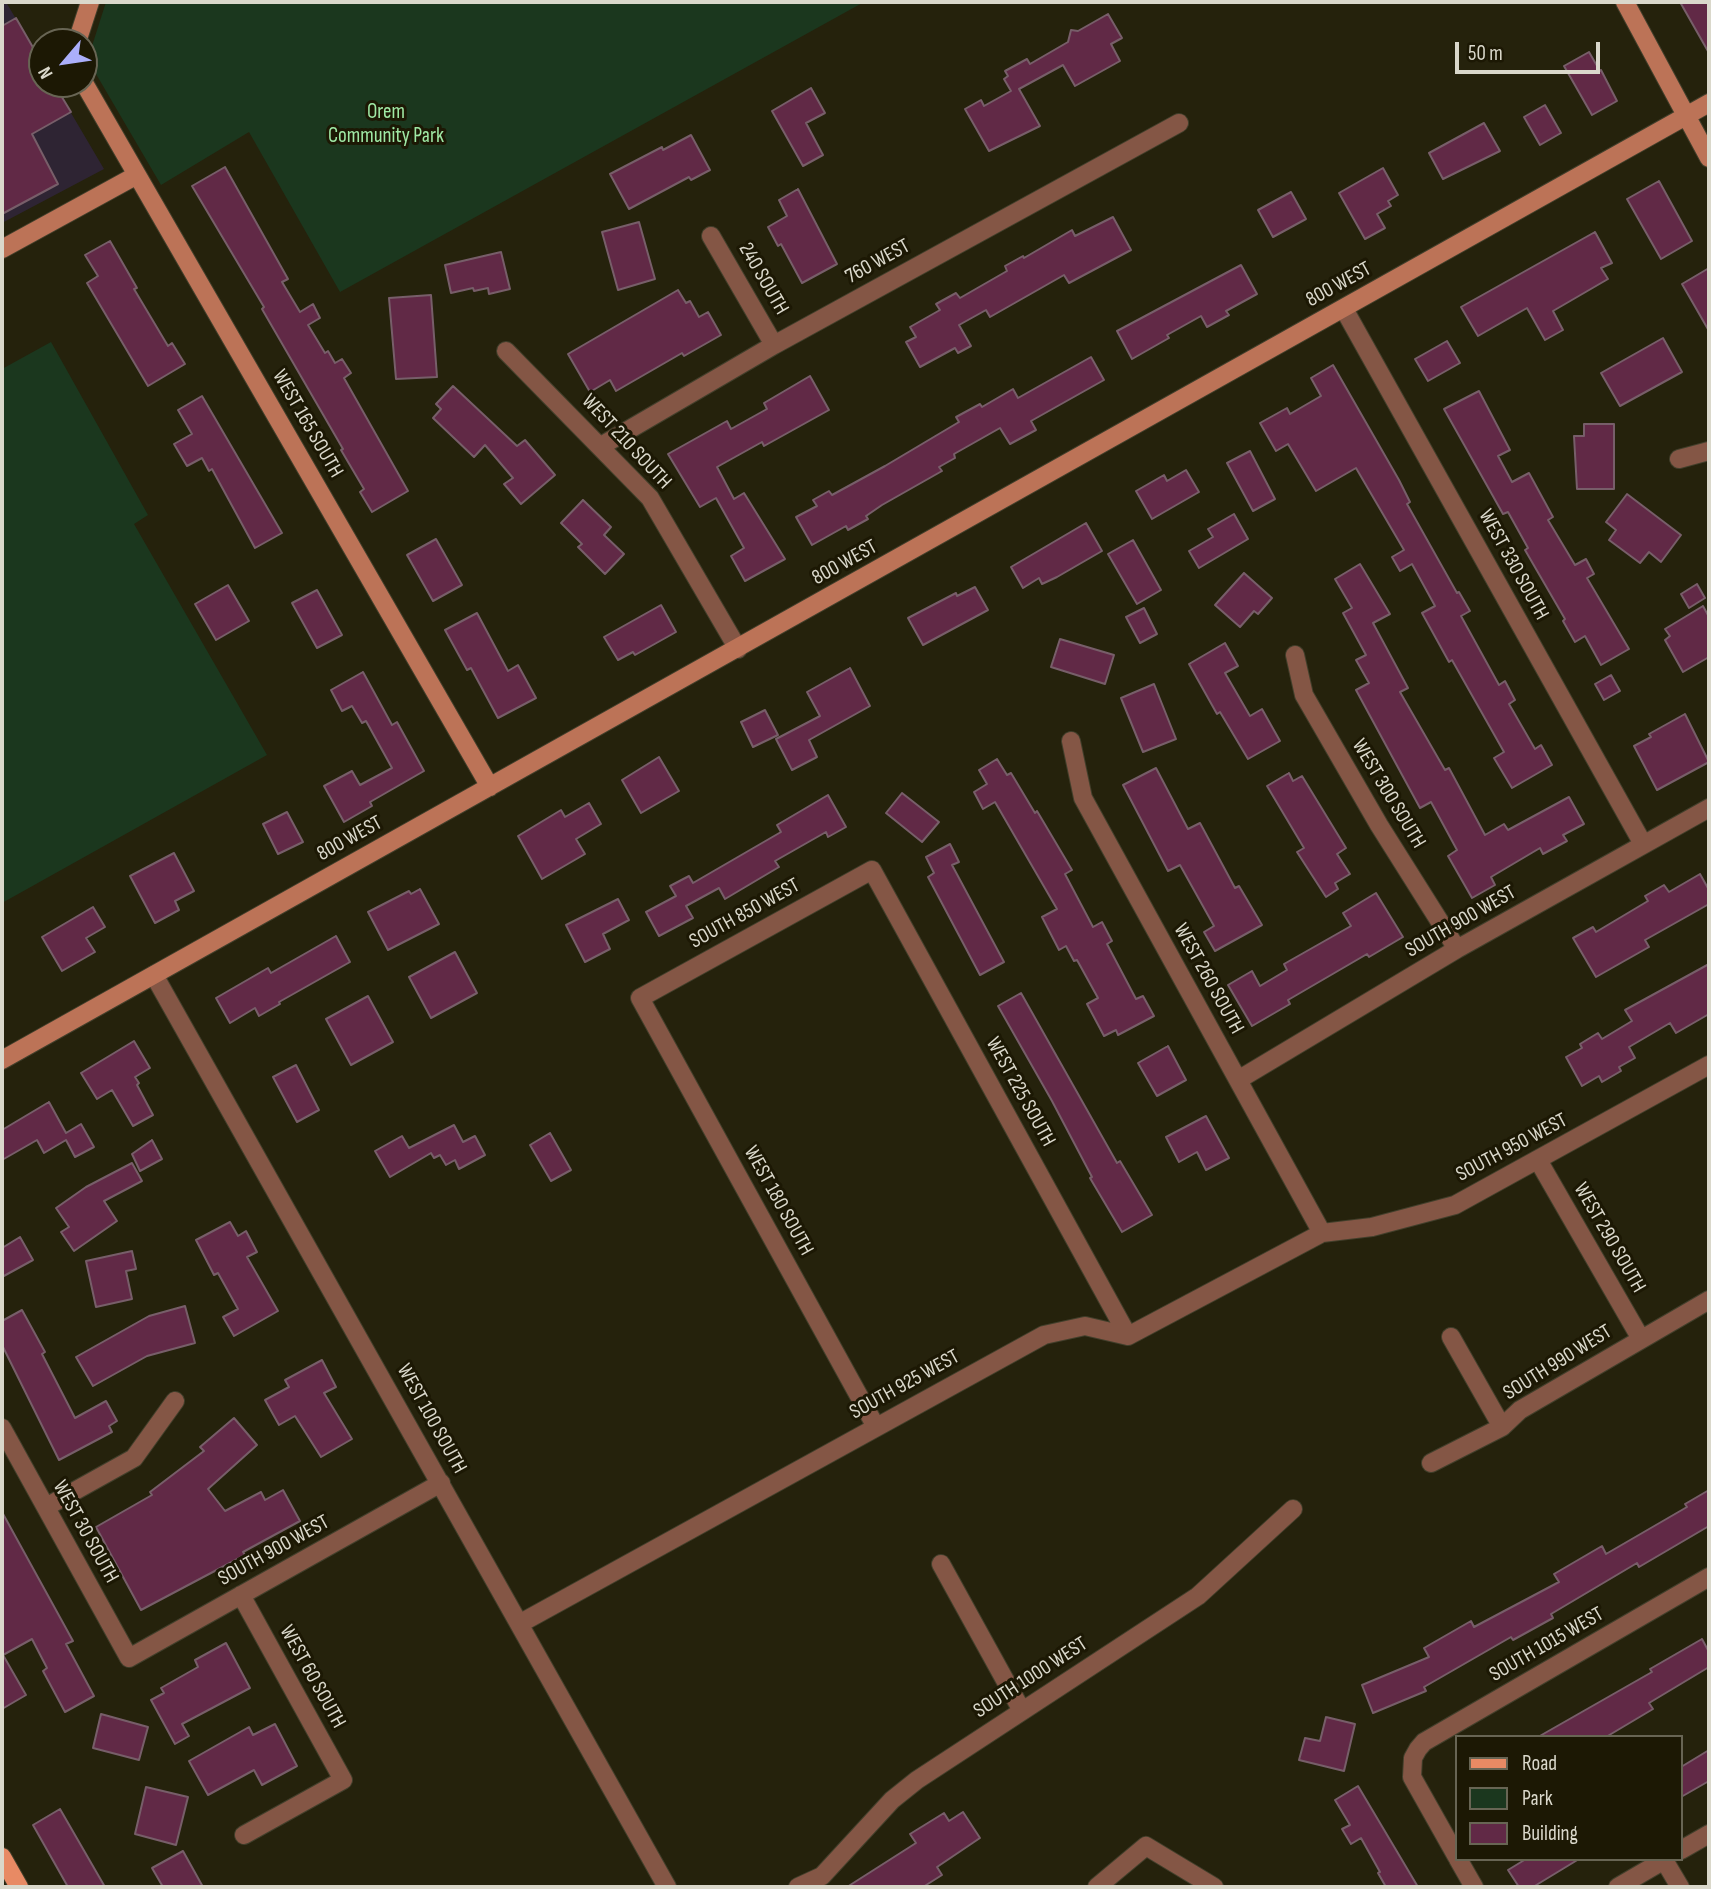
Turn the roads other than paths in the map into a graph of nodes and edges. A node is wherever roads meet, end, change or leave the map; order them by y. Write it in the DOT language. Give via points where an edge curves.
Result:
graph roads {
  1 [pos="90,2"];
  2 [pos="1625,2"];
  3 [pos="81,28"];
  4 [pos="93,98"];
  5 [pos="1709,103"];
  6 [pos="1686,116"];
  7 [pos="1179,123"];
  8 [pos="1709,158"];
  9 [pos="137,175"];
  10 [pos="711,236"];
  11 [pos="2,249"];
  12 [pos="1344,309"];
  13 [pos="774,345"];
  14 [pos="506,351"];
  15 [pos="601,446"];
  16 [pos="1709,451"];
  17 [pos="1679,459"];
  18 [pos="738,649"];
  19 [pos="1295,655"];
  20 [pos="1071,741"];
  21 [pos="490,787"];
  22 [pos="1709,808"];
  23 [pos="1643,844"];
  24 [pos="872,870"];
  25 [pos="1457,949"];
  26 [pos="154,975"];
  27 [pos="640,998"];
  28 [pos="2,1060"];
  29 [pos="1709,1065"];
  30 [pos="1238,1080"];
  31 [pos="1538,1160"];
  32 [pos="1322,1233"];
  33 [pos="1709,1300"];
  34 [pos="1128,1336"];
  35 [pos="1451,1337"];
  36 [pos="1641,1339"];
  37 [pos="175,1401"];
  38 [pos="876,1427"];
  39 [pos="1502,1427"];
  40 [pos="2,1428"];
  41 [pos="1431,1463"];
  42 [pos="441,1483"];
  43 [pos="46,1507"];
  44 [pos="1293,1509"];
  45 [pos="941,1564"];
  46 [pos="1709,1577"];
  47 [pos="242,1595"];
  48 [pos="519,1624"];
  49 [pos="129,1658"];
  50 [pos="1023,1711"];
  51 [pos="244,1835"];
  52 [pos="1709,1835"];
  53 [pos="1683,1849"];
  54 [pos="1456,1855"];
  55 [pos="2,1857"];
  56 [pos="1460,1861"];
  57 [pos="1663,1861"];
  58 [pos="1666,1861"];
  59 [pos="19,1887"];
  60 [pos="667,1887"];
  61 [pos="798,1887"];
  62 [pos="1097,1887"];
  63 [pos="1214,1887"];
  64 [pos="1474,1887"];
  65 [pos="1618,1887"];
  66 [pos="1679,1887"];
  1 -- 3 [label="street"];
  2 -- 6 [label="street"];
  4 -- 9 [label="street, WEST 165 SOUTH"];
  5 -- 6 [label="street, 800 WEST"];
  6 -- 8 [label="street"];
  6 -- 12 [label="street, 800 WEST"];
  7 -- 13 [label="street, 760 WEST"];
  9 -- 11 [label="street"];
  9 -- 21 [label="street, WEST 165 SOUTH"];
  10 -- 13 [label="street, 240 SOUTH"];
  12 -- 18 [label="street, 800 WEST"];
  12 -- 23 [label="street, WEST 330 SOUTH"];
  13 -- 15 [label="street, 760 WEST"];
  14 -- 15 [label="street, WEST 210 SOUTH"];
  15 -- 18 [label="street, WEST 210 SOUTH" via="650,498"];
  16 -- 17 [label="street"];
  18 -- 21 [label="street, 800 WEST"];
  19 -- 25 [label="street, WEST 300 SOUTH" via="1304,695"];
  20 -- 30 [label="street, WEST 260 SOUTH" via="1083,798"];
  21 -- 26 [label="street, 800 WEST"];
  22 -- 23 [label="street, SOUTH 900 WEST"];
  23 -- 25 [label="street, SOUTH 900 WEST"];
  24 -- 27 [label="street, SOUTH 850 WEST"];
  24 -- 34 [label="street, WEST 225 SOUTH"];
  25 -- 30 [label="street, SOUTH 900 WEST"];
  26 -- 28 [label="street, 800 WEST"];
  26 -- 42 [label="street, WEST 100 SOUTH"];
  27 -- 38 [label="street, WEST 180 SOUTH"];
  29 -- 31 [label="street, SOUTH 950 WEST"];
  30 -- 32 [label="street, WEST 260 SOUTH"];
  31 -- 32 [label="street, SOUTH 950 WEST" via="1455,1205 1372,1227"];
  31 -- 36 [label="street, WEST 290 SOUTH"];
  32 -- 34 [label="street"];
  33 -- 36 [label="street, SOUTH 990 WEST"];
  34 -- 38 [label="street, SOUTH 925 WEST" via="1085,1326 1045,1335"];
  35 -- 39 [label="street"];
  36 -- 39 [label="street, SOUTH 990 WEST" via="1520,1410"];
  37 -- 43 [label="street" via="134,1458"];
  38 -- 48 [label="street, SOUTH 925 WEST"];
  39 -- 41 [label="street, SOUTH 990 WEST"];
  40 -- 43 [label="street, WEST 30 SOUTH"];
  42 -- 47 [label="street, SOUTH 900 WEST"];
  42 -- 48 [label="street, WEST 100 SOUTH"];
  43 -- 49 [label="street, WEST 30 SOUTH"];
  44 -- 50 [label="street, SOUTH 1000 WEST" via="1198,1596"];
  45 -- 50 [label="street"];
  46 -- 54 [label="street, SOUTH 1015 WEST" via="1424,1742 1413,1758 1412,1777"];
  47 -- 49 [label="street, SOUTH 900 WEST"];
  47 -- 51 [label="street, WEST 60 SOUTH" via="343,1780"];
  48 -- 60 [label="street, WEST 100 SOUTH"];
  50 -- 61 [label="street, SOUTH 1000 WEST" via="917,1780 892,1800 822,1876"];
  52 -- 53 [label="street"];
  55 -- 59 [label="main road"];
  56 -- 64 [label="street"];
  57 -- 65 [label="street"];
  58 -- 66 [label="street"];
  62 -- 63 [label="street" via="1146,1846"];
}
